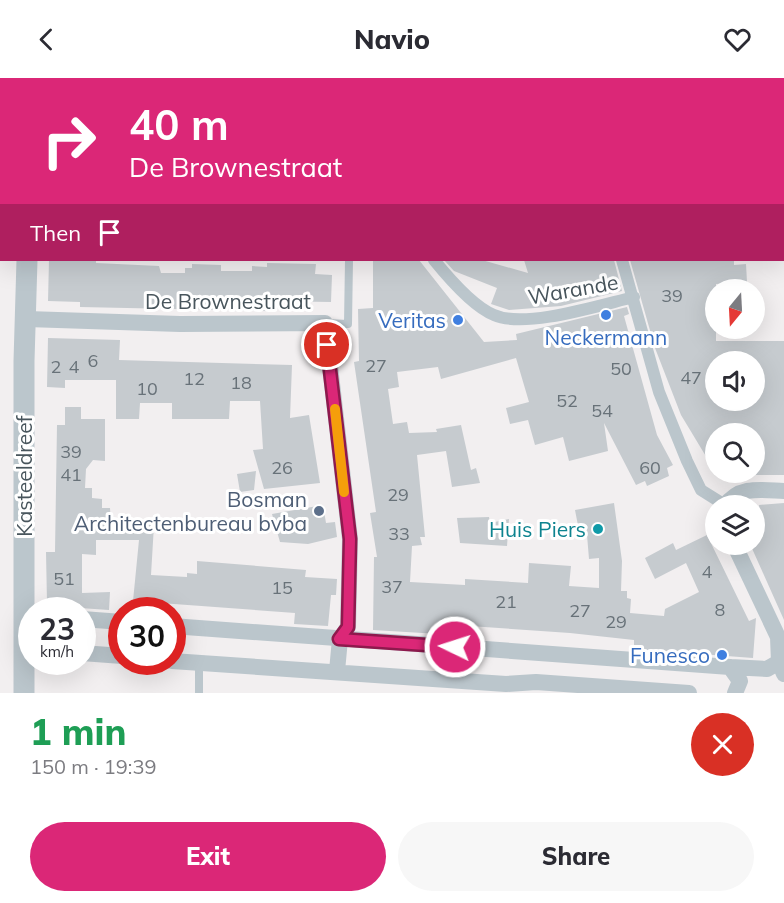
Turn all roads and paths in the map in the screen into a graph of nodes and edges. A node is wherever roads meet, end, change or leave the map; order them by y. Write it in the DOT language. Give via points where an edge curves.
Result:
graph roads {
  1 [pos="27,261"];
  2 [pos="349,261"];
  3 [pos="435,261"];
  4 [pos="622,261"];
  5 [pos="634,297"];
  6 [pos="27,320"];
  7 [pos="325,323"];
  8 [pos="784,491"];
  9 [pos="709,495"];
  10 [pos="734,495"];
  11 [pos="739,555"];
  12 [pos="28,597"];
  13 [pos="186,627"];
  14 [pos="339,639"];
  15 [pos="186,662"];
  16 [pos="199,663"];
  17 [pos="730,667"];
  18 [pos="781,668"];
  19 [pos="337,671"];
  20 [pos="26,675"];
  21 [pos="24,693"];
  22 [pos="199,693"];
  23 [pos="689,693"];
  24 [pos="735,693"];
  1 -- 6 [label="street, Kasteeldreef"];
  2 -- 7 [label="lane" via="348,324"];
  3 -- 5 [label="street, Warande" via="454,285 494,316 538,320"];
  4 -- 5 [label="street"];
  5 -- 9 [label="street" via="659,392 701,490"];
  6 -- 7 [label="street, De Brownestraat"];
  6 -- 12 [label="street, Kasteeldreef" via="24,373"];
  7 -- 14 [label="street, De Brownestraat" via="350,539 348,627"];
  8 -- 10 [label="street" via="742,491"];
  11 -- 18 [label="street" via="778,637"];
  13 -- 14 [label="street"];
  14 -- 17 [label="street"];
  14 -- 19 [label="street, De Brownestraat"];
  15 -- 16 [label="street"];
  16 -- 19 [label="street"];
  16 -- 22 [label="lane"];
  17 -- 18 [label="street"];
  17 -- 24 [label="street" via="740,681"];
  19 -- 23 [label="street" via="436,683 536,682"];
  20 -- 21 [label="street, Kasteeldreef"];
}
